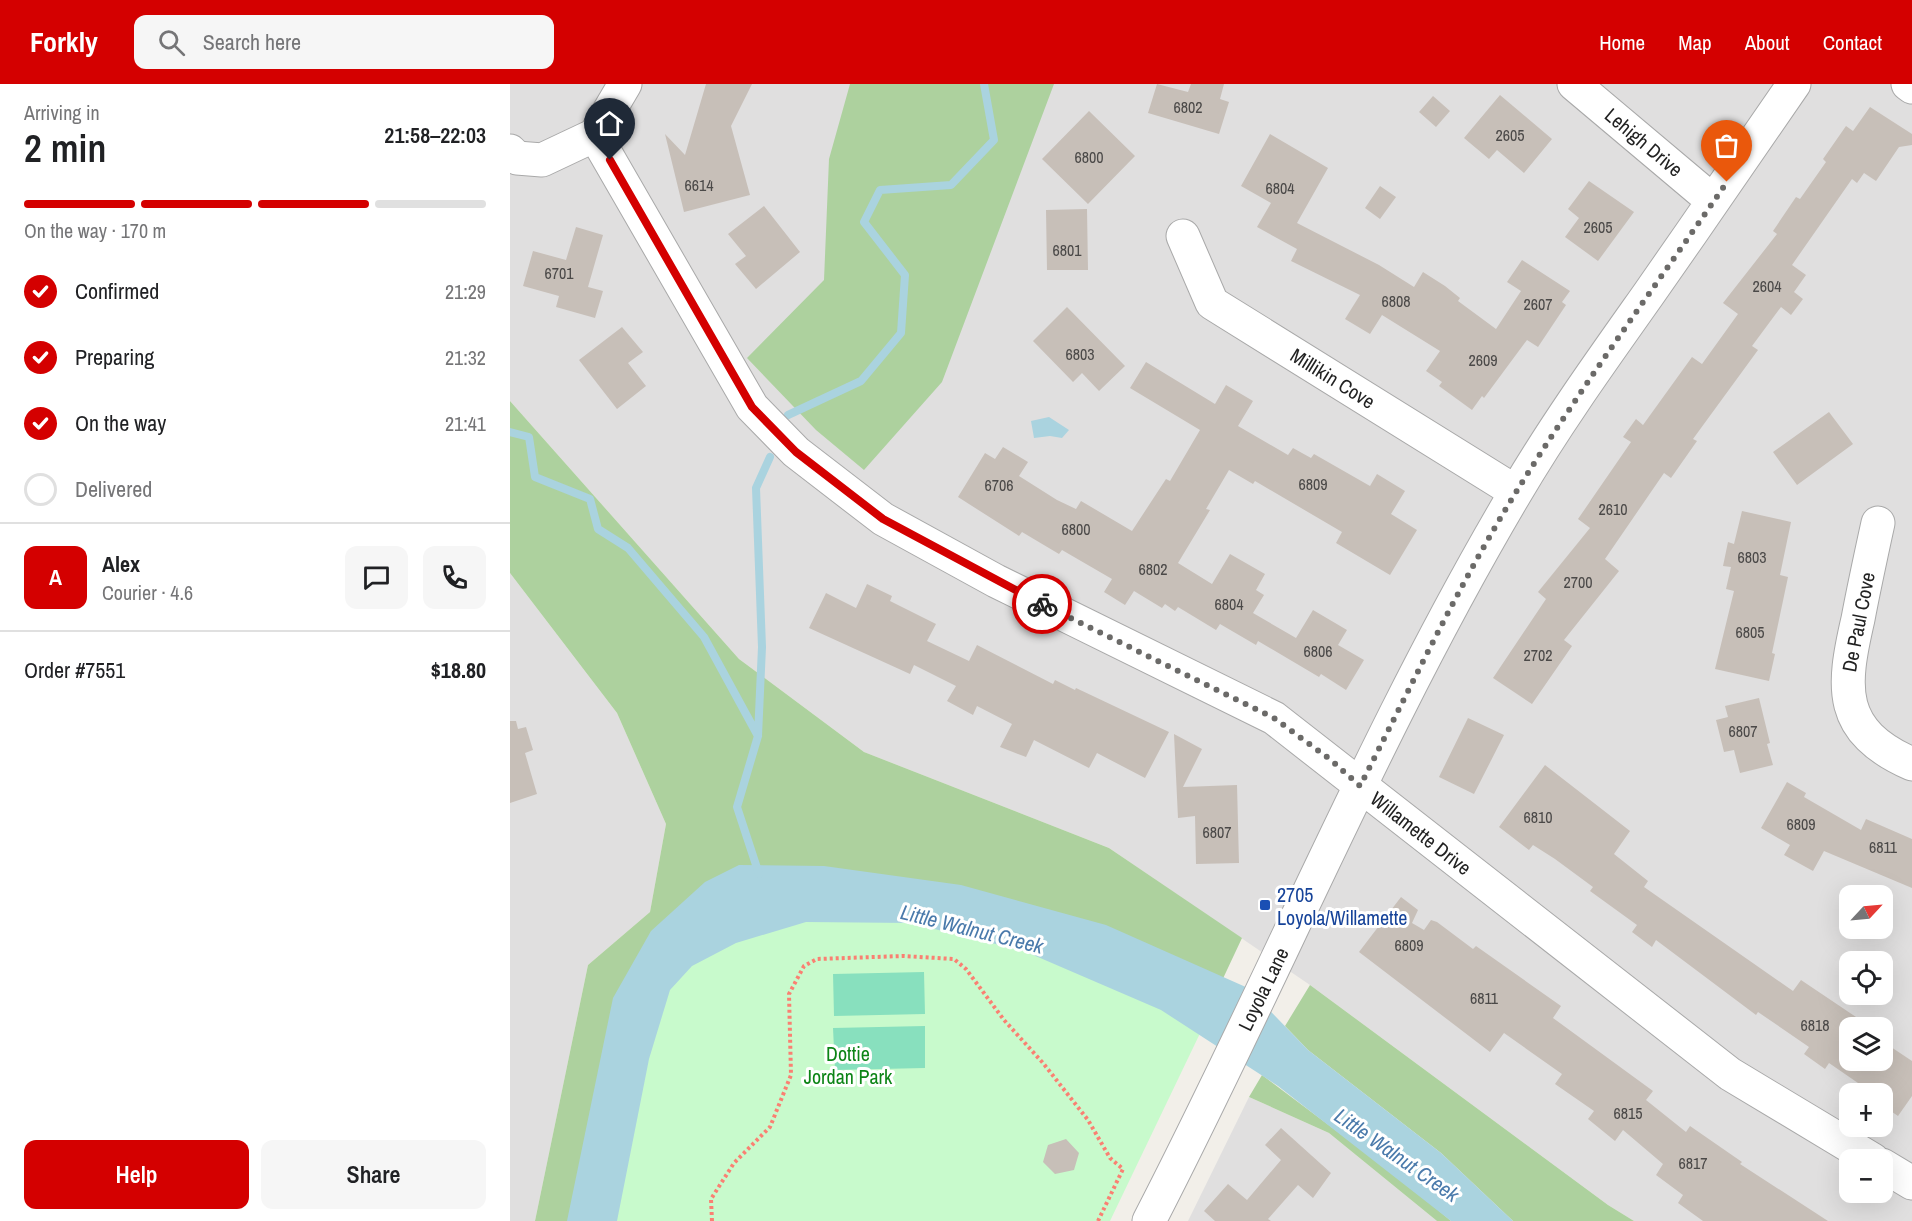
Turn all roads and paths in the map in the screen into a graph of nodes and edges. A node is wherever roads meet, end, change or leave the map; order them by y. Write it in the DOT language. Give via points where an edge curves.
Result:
graph roads {
  1 [pos="625,84"];
  2 [pos="1574,84"];
  3 [pos="1794,84"];
  4 [pos="1908,84"];
  5 [pos="1912,87"];
  6 [pos="595,135"];
  7 [pos="510,151"];
  8 [pos="1713,201"];
  9 [pos="1183,236"];
  10 [pos="1516,492"];
  11 [pos="1878,523"];
  12 [pos="1912,764"];
  13 [pos="1360,786"];
  14 [pos="1855,1149"];
  15 [pos="1893,1172"];
  16 [pos="1912,1183"];
  17 [pos="712,1221"];
  18 [pos="1098,1221"];
  19 [pos="1149,1221"];
  1 -- 6 [label="street"];
  2 -- 8 [label="street, Lehigh Drive"];
  3 -- 8 [label="street, Loyola Lane"];
  4 -- 5 [label="street"];
  6 -- 7 [label="street" via="542,160 517,158"];
  6 -- 13 [label="street, Willamette Drive" via="752,407 796,452 883,519 996,581 1274,718"];
  8 -- 10 [label="street, Loyola Lane" via="1580,392"];
  9 -- 10 [label="street, Millikin Cove" via="1212,303"];
  10 -- 13 [label="street, Loyola Lane" via="1442,625"];
  11 -- 12 [label="street, De Paul Cove" via="1846,684 1852,710 1864,732 1885,751"];
  13 -- 14 [label="street, Willamette Drive" via="1730,1074"];
  13 -- 19 [label="street, Loyola Lane"];
  15 -- 16 [label="street"];
  17 -- 18 [label="path" via="711,1199 734,1163 770,1127 791,1075 789,994 804,966 817,960 903,956 954,959 966,969 1088,1120 1110,1158 1123,1169"];
}
